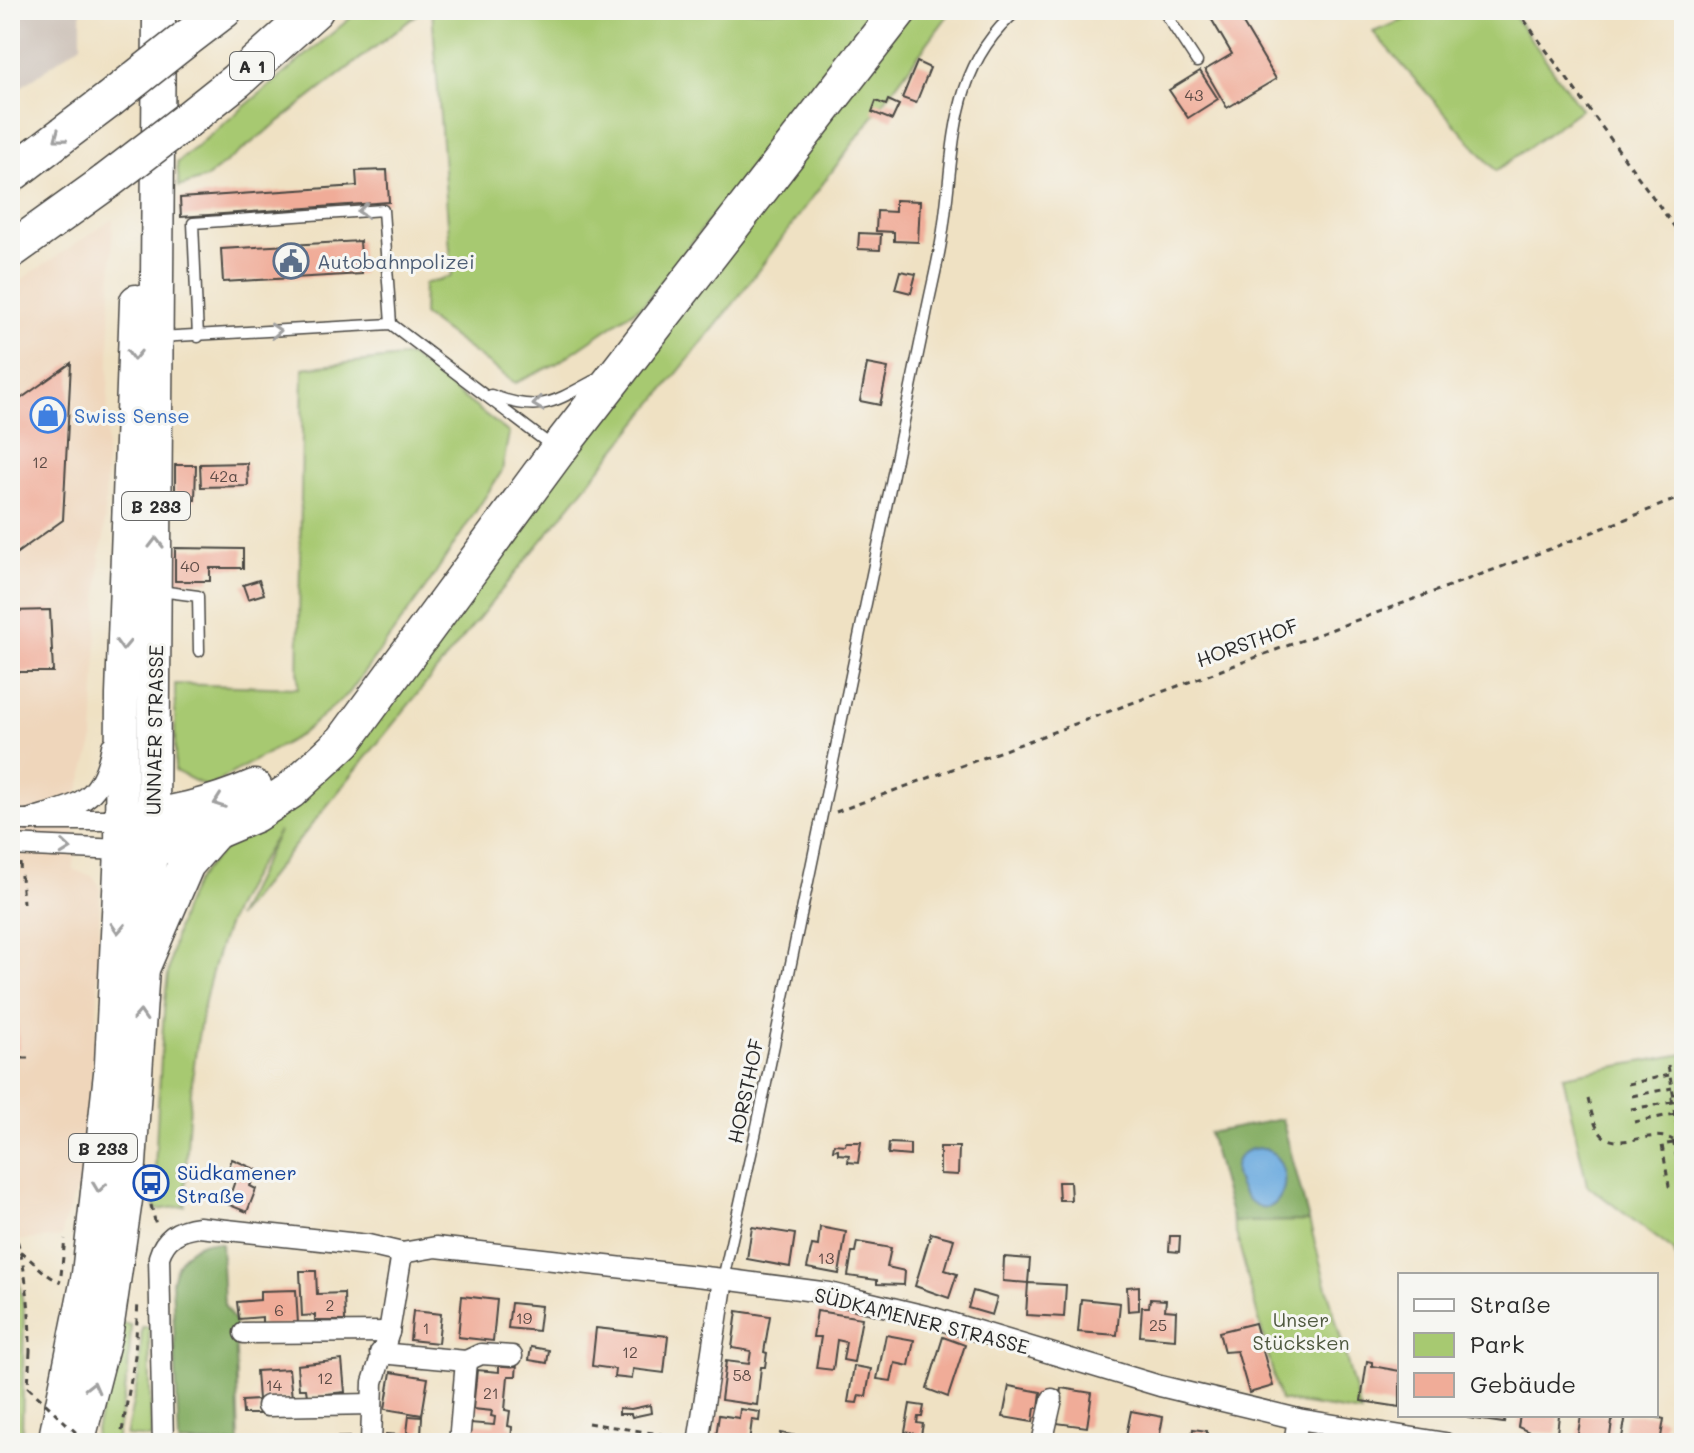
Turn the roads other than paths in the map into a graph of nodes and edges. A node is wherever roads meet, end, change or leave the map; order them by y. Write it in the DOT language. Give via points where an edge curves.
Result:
graph roads {
  1 [pos="139,10"];
  2 [pos="159,10"];
  3 [pos="224,10"];
  4 [pos="315,10"];
  5 [pos="883,10"];
  6 [pos="899,10"];
  7 [pos="1018,10"];
  8 [pos="1163,10"];
  9 [pos="1197,62"];
  10 [pos="10,175"];
  11 [pos="10,251"];
  12 [pos="391,324"];
  13 [pos="156,337"];
  14 [pos="198,337"];
  15 [pos="593,381"];
  16 [pos="481,391"];
  17 [pos="551,445"];
  18 [pos="156,591"];
  19 [pos="199,651"];
  20 [pos="122,695"];
  21 [pos="19,820"];
  22 [pos="215,831"];
  23 [pos="137,834"];
  24 [pos="14,845"];
  25 [pos="143,964"];
  26 [pos="402,1253"];
  27 [pos="723,1279"];
  28 [pos="389,1332"];
  29 [pos="244,1333"];
  30 [pos="380,1353"];
  31 [pos="512,1356"];
  32 [pos="466,1361"];
  33 [pos="1052,1399"];
  34 [pos="372,1404"];
  35 [pos="267,1406"];
  36 [pos="1298,1419"];
  37 [pos="698,1441"];
  38 [pos="54,1443"];
  39 [pos="78,1443"];
  40 [pos="163,1443"];
  41 [pos="371,1443"];
  42 [pos="459,1443"];
  43 [pos="1042,1443"];
  44 [pos="1294,1443"];
  45 [pos="1445,1443"];
  1 -- 20 [label="main road, UNNAER STRASSE / B 233, one-way" via="139,222"];
  2 -- 13 [label="main road, UNNAER STRASSE / B 233"];
  3 -- 10 [label="highway, one-way, bridge"];
  4 -- 11 [label="highway, A 1, bridge" via="187,120"];
  5 -- 15 [label="highway" via="673,286"];
  6 -- 17 [label="highway"];
  7 -- 27 [label="lane, HORSTHOF" via="981,50 962,92 941,239"];
  8 -- 9 [label="lane"];
  14 -- 12 [label="lane, one-way"];
  12 -- 14 [label="lane, one-way" via="383,210 367,211 193,223"];
  12 -- 16 [label="lane"];
  13 -- 14 [label="lane"];
  18 -- 13 [label="main road, UNNAER STRASSE / B 233, one-way"];
  15 -- 16 [label="lane, one-way" via="546,405 526,406"];
  15 -- 17 [label="highway"];
  16 -- 17 [label="lane"];
  17 -- 22 [label="highway" via="344,741 290,791"];
  17 -- 23 [label="highway, one-way" via="339,727 312,754 265,783"];
  18 -- 19 [label="lane" via="198,596"];
  18 -- 23 [label="main road, UNNAER STRASSE / B 233"];
  20 -- 21 [label="street" via="103,781 70,809"];
  20 -- 23 [label="main road, UNNAER STRASSE / B 233"];
  21 -- 23 [label="street"];
  22 -- 23 [label="highway"];
  22 -- 25 [label="highway" via="186,864"];
  24 -- 23 [label="street, one-way"];
  23 -- 25 [label="main road, UNNAER STRASSE / B 233"];
  23 -- 38 [label="main road, UNNAER STRASSE / B 233, one-way" via="81,1321"];
  39 -- 25 [label="main road, UNNAER STRASSE / B 233, one-way" via="107,1330 119,1254"];
  26 -- 27 [label="street, SÜDKAMENER STRASSE" via="436,1247"];
  26 -- 28 [label="street"];
  26 -- 40 [label="street, SÜDKAMENER STRASSE" via="199,1227 187,1228 164,1245 159,1257"];
  27 -- 36 [label="street, SÜDKAMENER STRASSE" via="829,1293 934,1318 1160,1386"];
  27 -- 37 [label="street"];
  28 -- 29 [label="street"];
  28 -- 30 [label="street"];
  30 -- 32 [label="street"];
  30 -- 34 [label="street"];
  31 -- 32 [label="street" via="481,1354"];
  32 -- 42 [label="street"];
  33 -- 43 [label="street"];
  34 -- 35 [label="street"];
  34 -- 41 [label="street"];
  36 -- 44 [label="street"];
  36 -- 45 [label="street, SÜDKAMENER STRASSE"];
}
